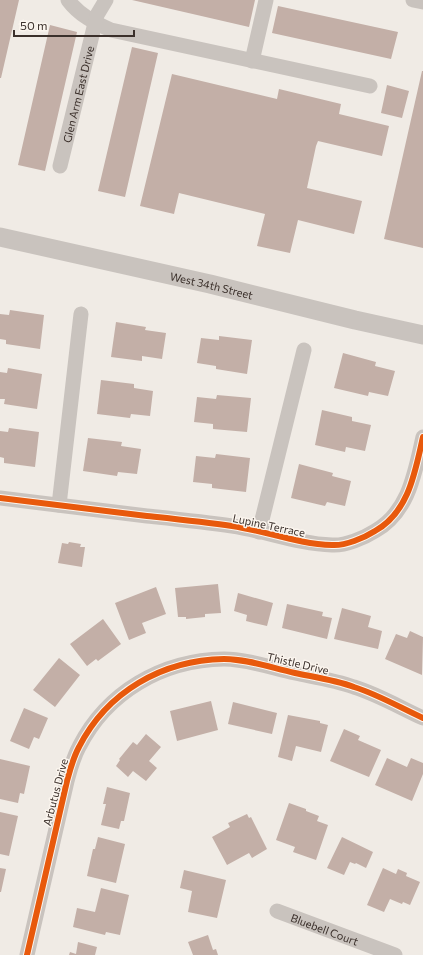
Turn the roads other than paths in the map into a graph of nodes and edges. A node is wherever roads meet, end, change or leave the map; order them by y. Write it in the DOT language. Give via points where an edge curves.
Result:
graph roads {
  1 [pos="68,0"];
  2 [pos="106,0"];
  3 [pos="266,0"];
  4 [pos="413,0"];
  5 [pos="423,2"];
  6 [pos="95,23"];
  7 [pos="252,61"];
  8 [pos="370,86"];
  9 [pos="60,166"];
  10 [pos="0,237"];
  11 [pos="81,314"];
  12 [pos="423,335"];
  13 [pos="304,350"];
  14 [pos="423,437"];
  15 [pos="0,498"];
  16 [pos="59,505"];
  17 [pos="259,532"];
  18 [pos="163,671"];
  19 [pos="423,718"];
  20 [pos="277,911"];
  21 [pos="27,955"];
  22 [pos="395,955"];
  1 -- 6 [label="street"];
  2 -- 6 [label="street, Glen Arm East Drive"];
  3 -- 7 [label="street"];
  4 -- 5 [label="street"];
  6 -- 7 [label="street" via="112,30"];
  6 -- 9 [label="street, Glen Arm East Drive"];
  7 -- 8 [label="street"];
  10 -- 12 [label="street, West 34th Street"];
  11 -- 16 [label="street"];
  13 -- 17 [label="street"];
  14 -- 17 [label="street, Lupine Terrace" via="407,496 394,515 377,530 356,540 334,546 310,544"];
  15 -- 16 [label="street, Lupine Terrace"];
  16 -- 17 [label="street, Lupine Terrace" via="231,526"];
  18 -- 19 [label="street, Thistle Drive" via="194,662 224,659 246,661 354,687"];
  18 -- 21 [label="street, Arbutus Drive" via="138,682 114,700 90,728 79,747 67,781"];
  20 -- 22 [label="street, Bluebell Court"];
}
